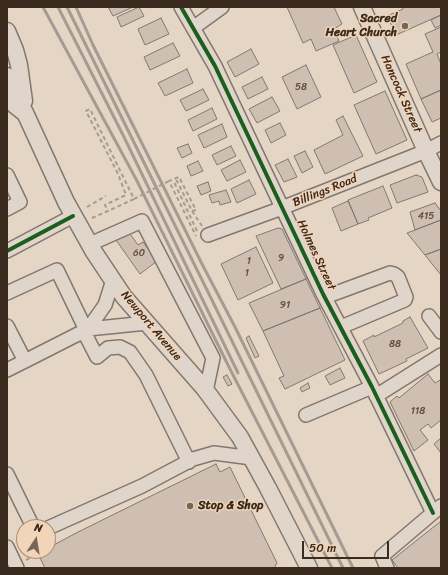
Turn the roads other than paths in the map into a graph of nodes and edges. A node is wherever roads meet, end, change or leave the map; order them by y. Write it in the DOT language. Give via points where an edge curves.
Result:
graph roads {
  1 [pos="180,7"];
  2 [pos="222,7"];
  3 [pos="362,7"];
  4 [pos="193,28"];
  5 [pos="7,30"];
  6 [pos="7,76"];
  7 [pos="7,101"];
  8 [pos="27,116"];
  9 [pos="441,143"];
  10 [pos="426,151"];
  11 [pos="7,175"];
  12 [pos="441,182"];
  13 [pos="282,208"];
  14 [pos="7,209"];
  15 [pos="74,216"];
  16 [pos="208,235"];
  17 [pos="90,244"];
  18 [pos="7,250"];
  19 [pos="113,280"];
  20 [pos="7,293"];
  21 [pos="325,297"];
  22 [pos="429,316"];
  23 [pos="147,323"];
  24 [pos="7,326"];
  25 [pos="341,327"];
  26 [pos="86,330"];
  27 [pos="441,332"];
  28 [pos="441,355"];
  29 [pos="25,361"];
  30 [pos="7,370"];
  31 [pos="206,391"];
  32 [pos="374,391"];
  33 [pos="306,415"];
  34 [pos="252,458"];
  35 [pos="191,461"];
  36 [pos="7,474"];
  37 [pos="437,510"];
  38 [pos="29,519"];
  39 [pos="56,524"];
  40 [pos="7,547"];
  41 [pos="385,562"];
  42 [pos="20,565"];
  43 [pos="308,568"];
  1 -- 4 [label="street, Holmes Street"];
  2 -- 4 [label="street"];
  3 -- 10 [label="main road, Hancock Street"];
  4 -- 13 [label="street, Holmes Street" via="215,66"];
  5 -- 8 [label="main road" via="19,65"];
  6 -- 8 [label="main road, Newport Avenue"];
  7 -- 8 [label="street"];
  8 -- 15 [label="main road, Newport Avenue"];
  9 -- 10 [label="street, Billings Road"];
  10 -- 12 [label="main road, Hancock Street"];
  10 -- 13 [label="street, Billings Road"];
  11 -- 14 [label="street" via="20,202"];
  13 -- 16 [label="street, Billings Road"];
  13 -- 21 [label="street, Holmes Street"];
  15 -- 17 [label="main road, Newport Avenue"];
  15 -- 18 [label="street"];
  17 -- 19 [label="main road, Newport Avenue"];
  17 -- 31 [label="street" via="142,220 213,358"];
  19 -- 23 [label="main road, Newport Avenue"];
  19 -- 26 [label="street" via="105,305"];
  20 -- 26 [label="street" via="57,270"];
  21 -- 25 [label="street, Holmes Street"];
  21 -- 25 [label="street" via="390,273 398,277 405,300"];
  22 -- 27 [label="street"];
  23 -- 26 [label="street"];
  23 -- 31 [label="main road, Newport Avenue"];
  24 -- 29 [label="street"];
  25 -- 32 [label="street, Holmes Street"];
  26 -- 29 [label="street"];
  26 -- 35 [label="street" via="97,357 108,348 120,347 130,352 146,375"];
  28 -- 32 [label="street"];
  29 -- 30 [label="street"];
  31 -- 34 [label="main road, Newport Avenue"];
  32 -- 33 [label="street"];
  32 -- 37 [label="street, Holmes Street"];
  34 -- 35 [label="street" via="214,453"];
  34 -- 43 [label="main road, Newport Avenue"];
  35 -- 39 [label="street"];
  36 -- 38 [label="street"];
  37 -- 41 [label="street"];
  40 -- 42 [label="street"];
}
